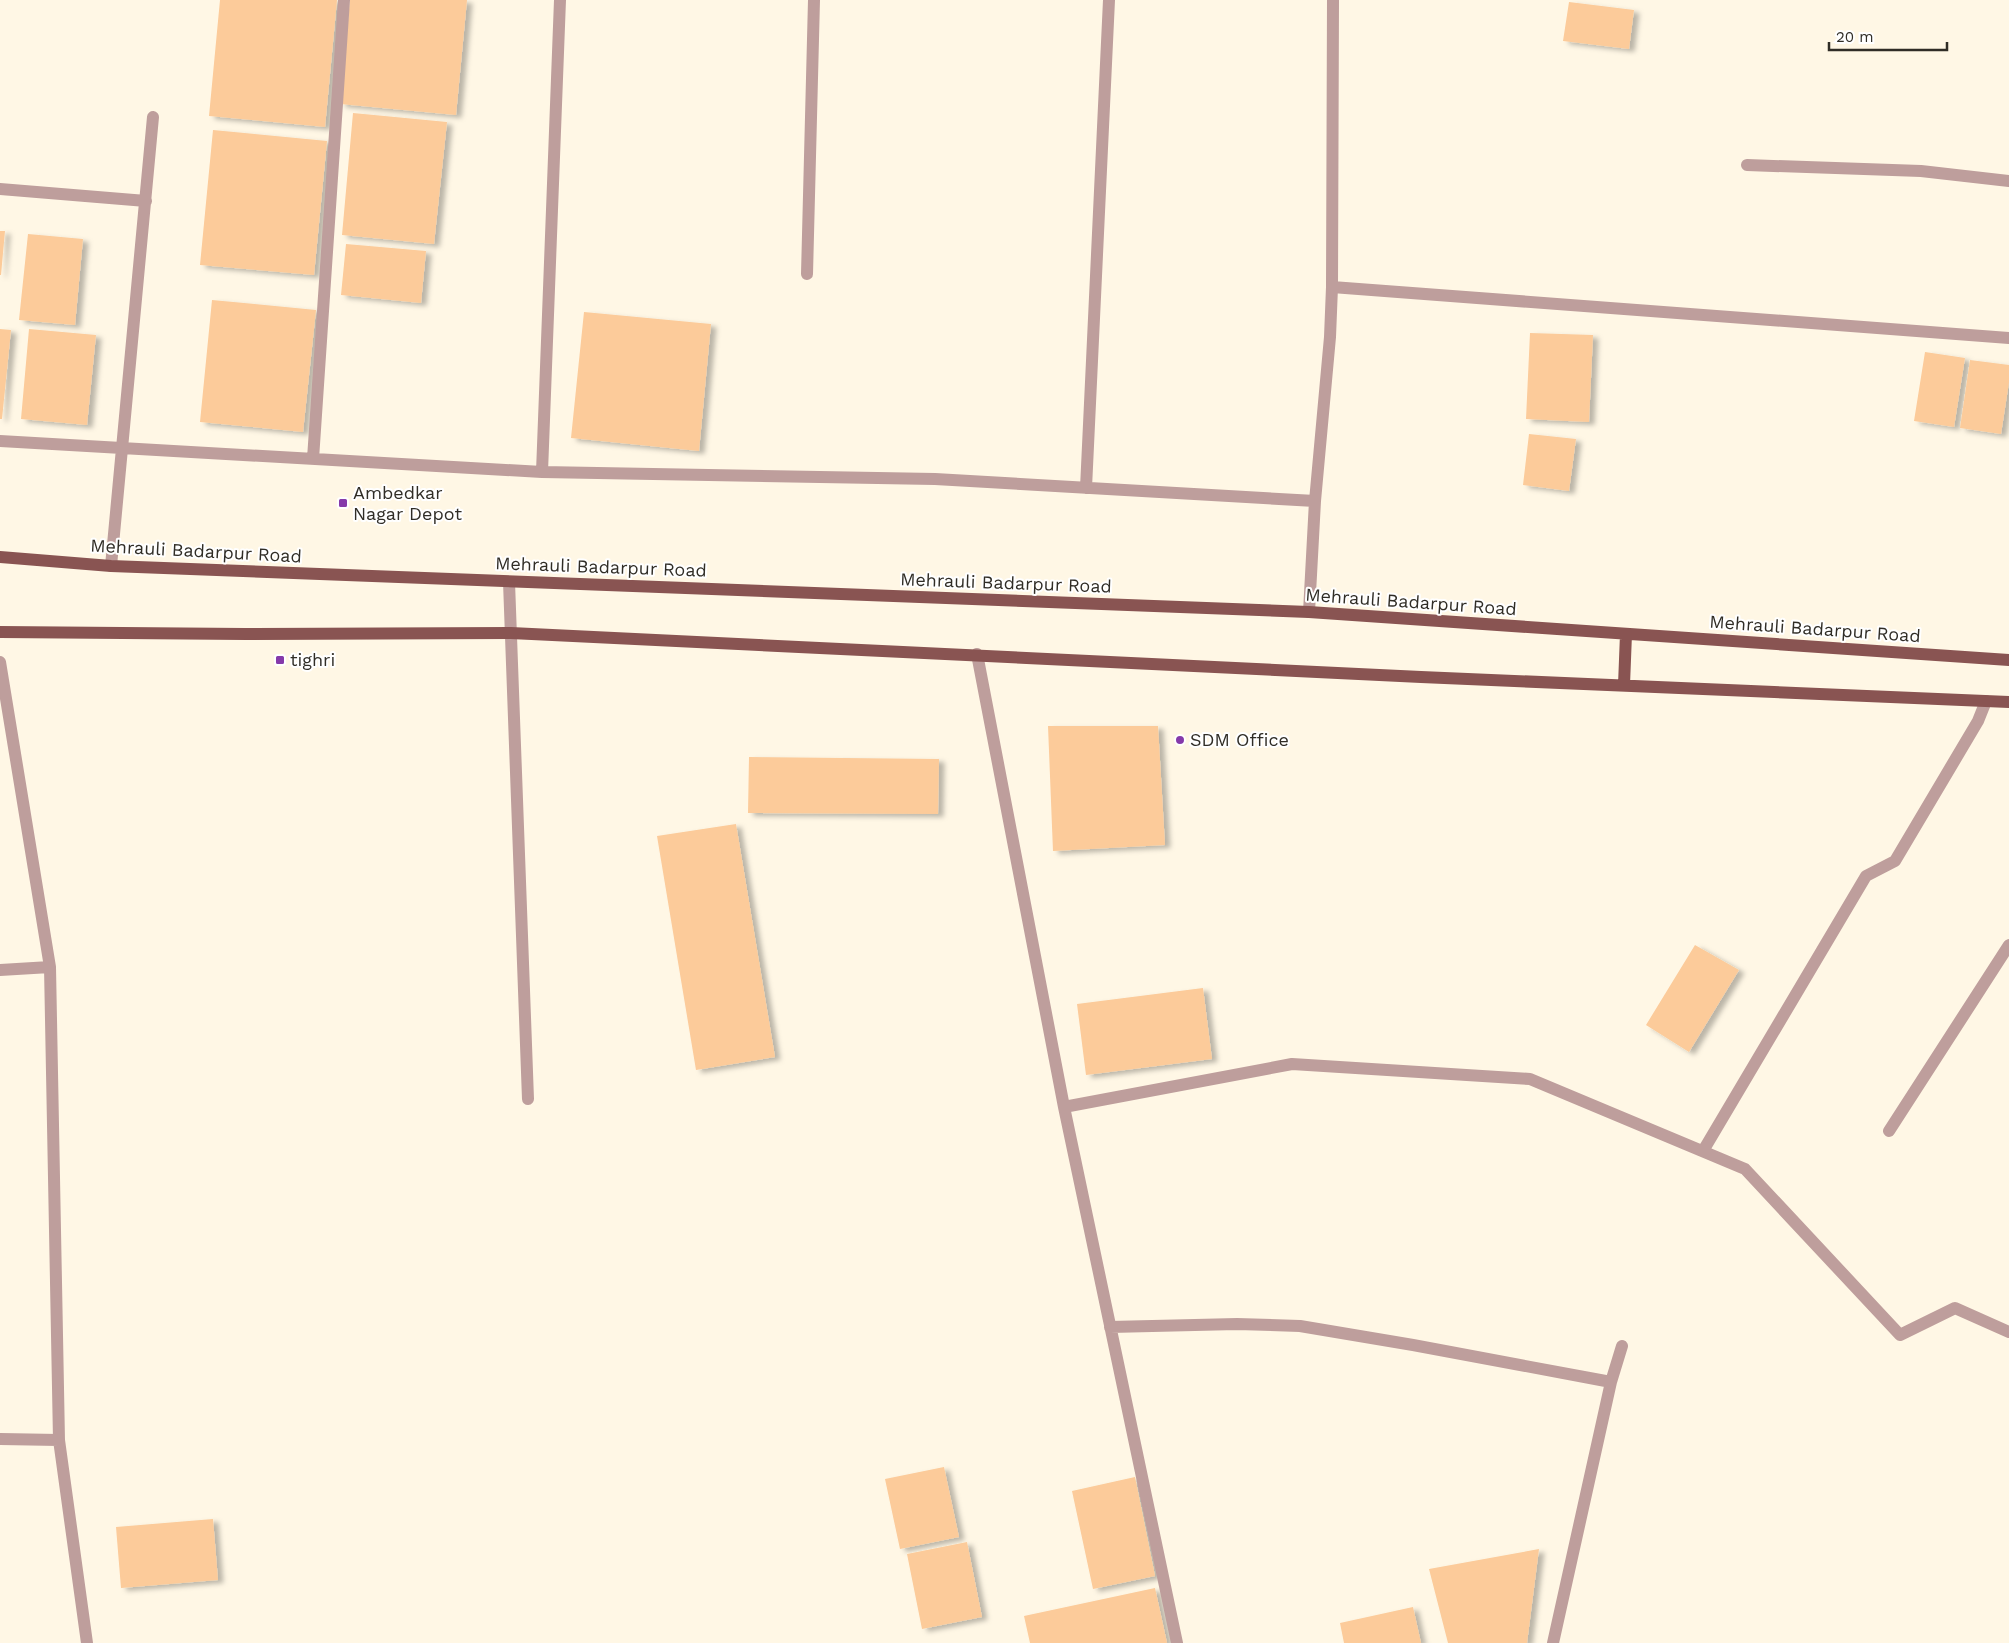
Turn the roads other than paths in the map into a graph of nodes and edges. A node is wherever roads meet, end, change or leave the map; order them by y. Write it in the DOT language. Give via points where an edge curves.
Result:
graph roads {
  1 [pos="344,0"];
  2 [pos="560,0"];
  3 [pos="814,0"];
  4 [pos="1109,0"];
  5 [pos="1333,0"];
  6 [pos="154,118"];
  7 [pos="1747,165"];
  8 [pos="2009,181"];
  9 [pos="0,189"];
  10 [pos="146,201"];
  11 [pos="807,274"];
  12 [pos="1332,287"];
  13 [pos="2009,338"];
  14 [pos="0,442"];
  15 [pos="122,449"];
  16 [pos="313,459"];
  17 [pos="542,472"];
  18 [pos="1086,488"];
  19 [pos="1315,501"];
  20 [pos="0,557"];
  21 [pos="111,566"];
  22 [pos="509,582"];
  23 [pos="1308,612"];
  24 [pos="0,632"];
  25 [pos="511,633"];
  26 [pos="1626,634"];
  27 [pos="976,654"];
  28 [pos="2009,660"];
  29 [pos="0,662"];
  30 [pos="1624,685"];
  31 [pos="1986,701"];
  32 [pos="2009,702"];
  33 [pos="2009,945"];
  34 [pos="50,967"];
  35 [pos="0,970"];
  36 [pos="528,1099"];
  37 [pos="1064,1107"];
  38 [pos="1889,1131"];
  39 [pos="1703,1151"];
  40 [pos="1110,1328"];
  41 [pos="2009,1332"];
  42 [pos="1622,1346"];
  43 [pos="1612,1382"];
  44 [pos="0,1439"];
  45 [pos="58,1440"];
  46 [pos="86,1643"];
  47 [pos="1177,1643"];
  48 [pos="1553,1643"];
  1 -- 16 [label="street"];
  2 -- 17 [label="street"];
  3 -- 11 [label="street"];
  4 -- 18 [label="street"];
  5 -- 12 [label="street"];
  6 -- 10 [label="street"];
  7 -- 8 [label="street" via="1921,171"];
  9 -- 10 [label="street"];
  10 -- 15 [label="street"];
  12 -- 13 [label="street"];
  12 -- 19 [label="street"];
  14 -- 15 [label="street"];
  15 -- 16 [label="street"];
  15 -- 21 [label="street"];
  16 -- 17 [label="street"];
  17 -- 18 [label="street" via="935,479"];
  18 -- 19 [label="street"];
  19 -- 23 [label="street"];
  20 -- 21 [label="main road, Mehrauli Badarpur Road"];
  21 -- 22 [label="main road, Mehrauli Badarpur Road"];
  22 -- 23 [label="main road, Mehrauli Badarpur Road"];
  22 -- 25 [label="street"];
  23 -- 26 [label="main road, Mehrauli Badarpur Road"];
  24 -- 25 [label="main road"];
  25 -- 27 [label="main road"];
  25 -- 36 [label="street"];
  26 -- 28 [label="main road, Mehrauli Badarpur Road"];
  26 -- 30 [label="main road"];
  27 -- 30 [label="main road"];
  27 -- 37 [label="street"];
  29 -- 34 [label="street"];
  30 -- 31 [label="main road"];
  31 -- 32 [label="main road"];
  31 -- 39 [label="street" via="1978,721 1895,861 1866,876"];
  33 -- 38 [label="street"];
  34 -- 35 [label="street"];
  34 -- 45 [label="street"];
  37 -- 39 [label="street" via="1292,1064 1530,1079"];
  37 -- 40 [label="street"];
  39 -- 41 [label="street" via="1745,1169 1900,1335 1955,1308"];
  40 -- 43 [label="street" via="1237,1324 1300,1326"];
  40 -- 47 [label="street"];
  42 -- 43 [label="street"];
  43 -- 48 [label="street"];
  44 -- 45 [label="street"];
  45 -- 46 [label="street"];
}
